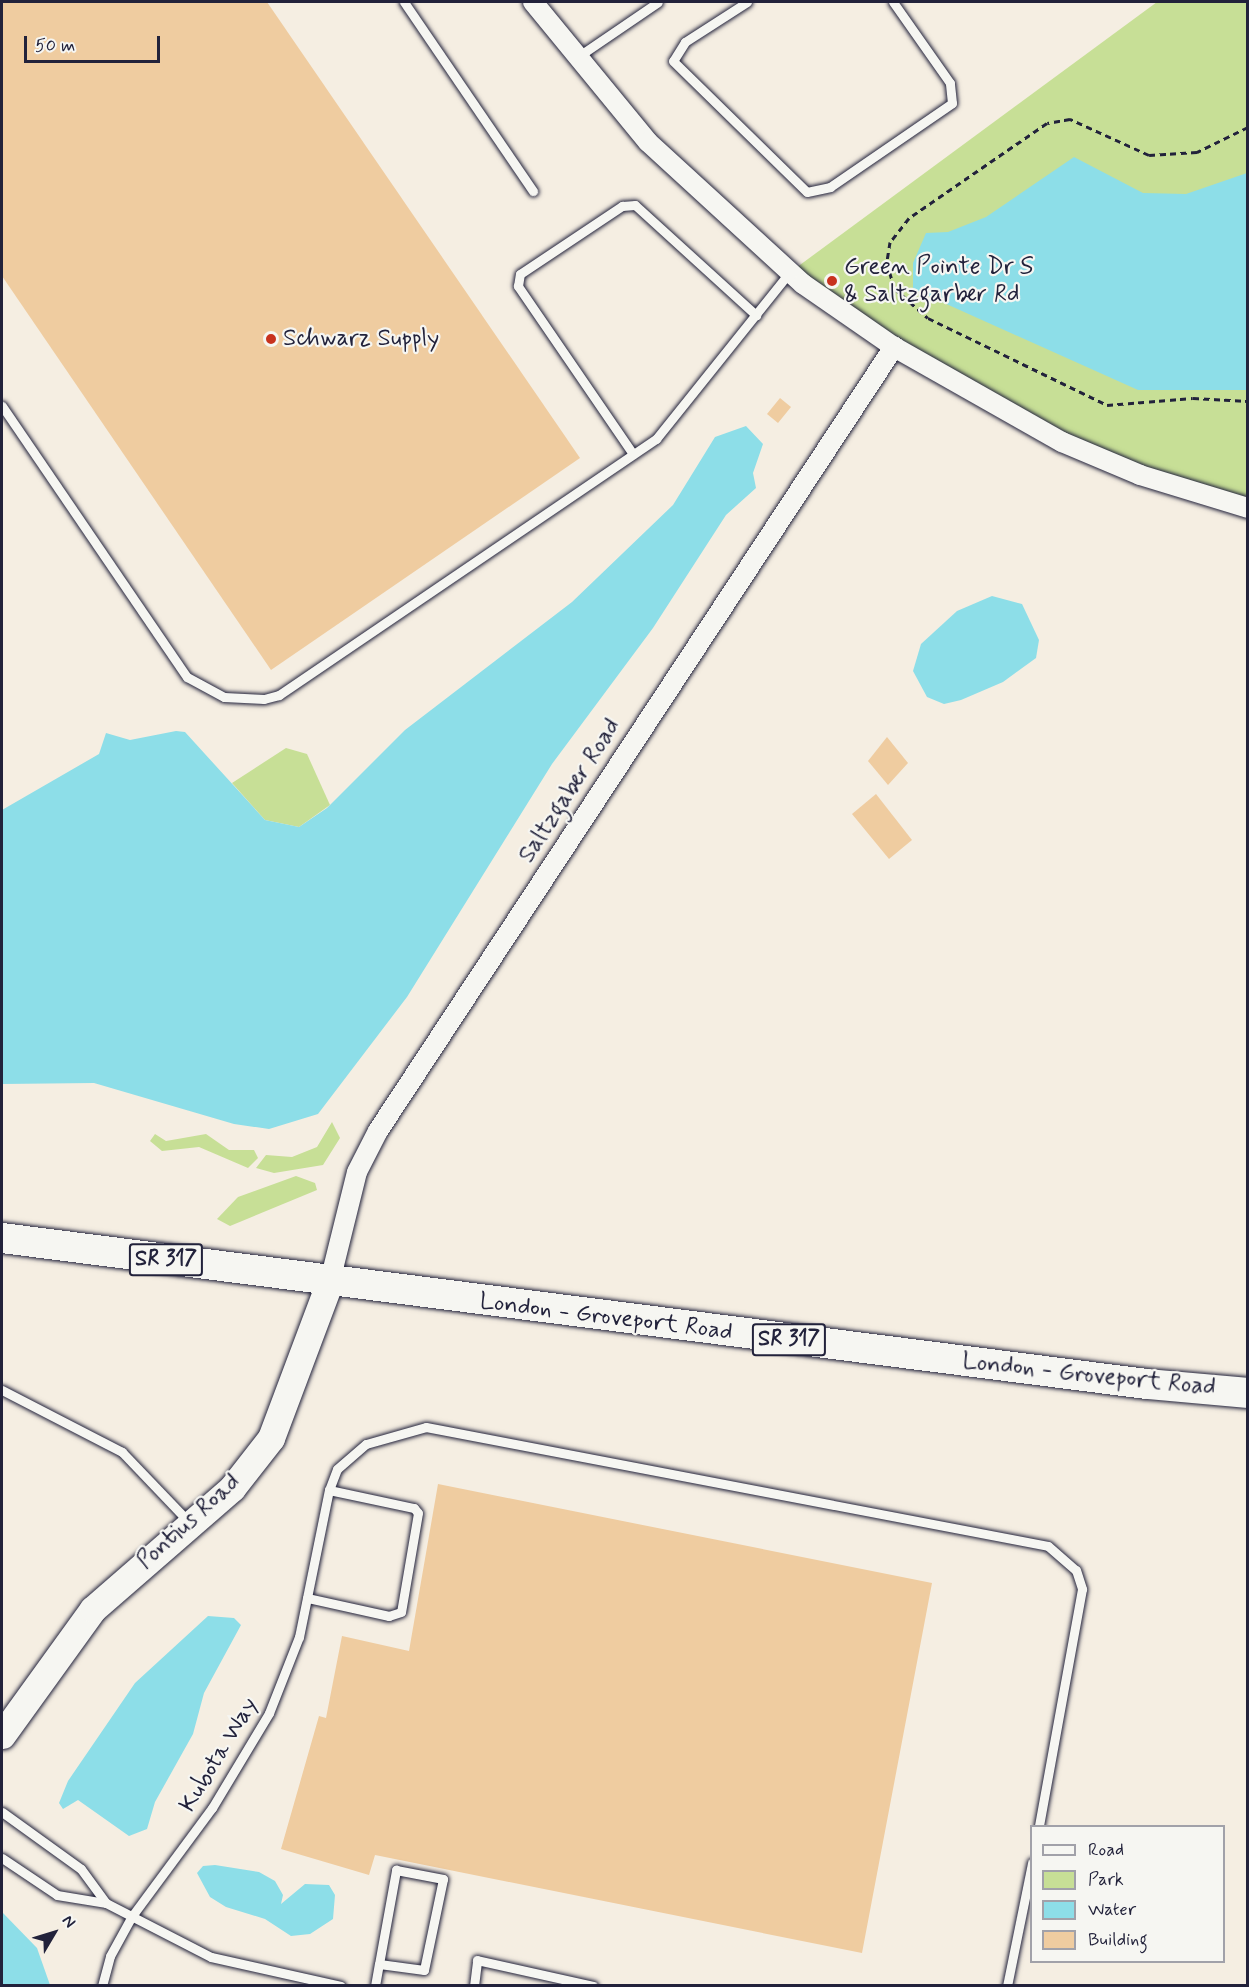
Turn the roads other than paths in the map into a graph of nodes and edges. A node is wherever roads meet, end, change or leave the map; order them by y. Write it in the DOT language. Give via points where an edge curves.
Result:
graph roads {
  1 [pos="404,2"];
  2 [pos="533,2"];
  3 [pos="658,2"];
  4 [pos="747,2"];
  5 [pos="893,2"];
  6 [pos="576,59"];
  7 [pos="533,191"];
  8 [pos="789,273"];
  9 [pos="756,315"];
  10 [pos="894,347"];
  11 [pos="2,406"];
  12 [pos="633,454"];
  13 [pos="1248,508"];
  14 [pos="2,1238"];
  15 [pos="330,1281"];
  16 [pos="2,1389"];
  17 [pos="1248,1393"];
  18 [pos="329,1490"];
  19 [pos="191,1523"];
  20 [pos="307,1598"];
  21 [pos="2,1735"];
  22 [pos="2,1812"];
  23 [pos="1039,1825"];
  24 [pos="2,1858"];
  25 [pos="1030,1873"];
  26 [pos="106,1903"];
  27 [pos="132,1916"];
  28 [pos="379,1964"];
  29 [pos="102,1986"];
  30 [pos="342,1986"];
  31 [pos="375,1986"];
  32 [pos="474,1986"];
  33 [pos="593,1986"];
  34 [pos="1007,1986"];
  1 -- 7 [label="lane"];
  2 -- 6 [label="street"];
  3 -- 6 [label="lane"];
  4 -- 5 [label="lane" via="684,42 673,61 807,192 830,187 952,103 950,83"];
  6 -- 8 [label="street" via="657,150"];
  8 -- 9 [label="lane"];
  8 -- 10 [label="street"];
  9 -- 12 [label="lane" via="667,427"];
  9 -- 12 [label="lane" via="635,205 622,206 520,274 518,286"];
  10 -- 13 [label="street" via="1062,442 1140,475"];
  10 -- 15 [label="street, Saltzgaber Road" via="374,1137 357,1172"];
  11 -- 12 [label="lane" via="187,677 224,697 248,701 279,695"];
  14 -- 15 [label="main road, London - Groveport Road / SR 317"];
  15 -- 17 [label="main road, London - Groveport Road / SR 317"];
  15 -- 19 [label="street, Pontius Road" via="271,1438 232,1488"];
  16 -- 19 [label="lane" via="122,1452"];
  18 -- 20 [label="lane, Kubota Way"];
  18 -- 20 [label="lane" via="418,1513 401,1612 389,1616"];
  18 -- 23 [label="lane, Kubota Way" via="337,1469 366,1444 426,1427 1048,1546 1076,1570 1082,1590"];
  19 -- 21 [label="street, Pontius Road" via="93,1609"];
  20 -- 27 [label="lane, Kubota Way" via="299,1637 269,1713 212,1808"];
  22 -- 26 [label="lane" via="81,1869"];
  24 -- 26 [label="lane" via="57,1895"];
  25 -- 34 [label="lane"];
  26 -- 27 [label="lane"];
  27 -- 29 [label="lane, Kubota Way" via="110,1956"];
  27 -- 30 [label="lane" via="211,1957"];
  28 -- 28 [label="lane" via="396,1870 443,1879 424,1970"];
  28 -- 31 [label="lane"];
  32 -- 33 [label="lane" via="477,1960"];
}
